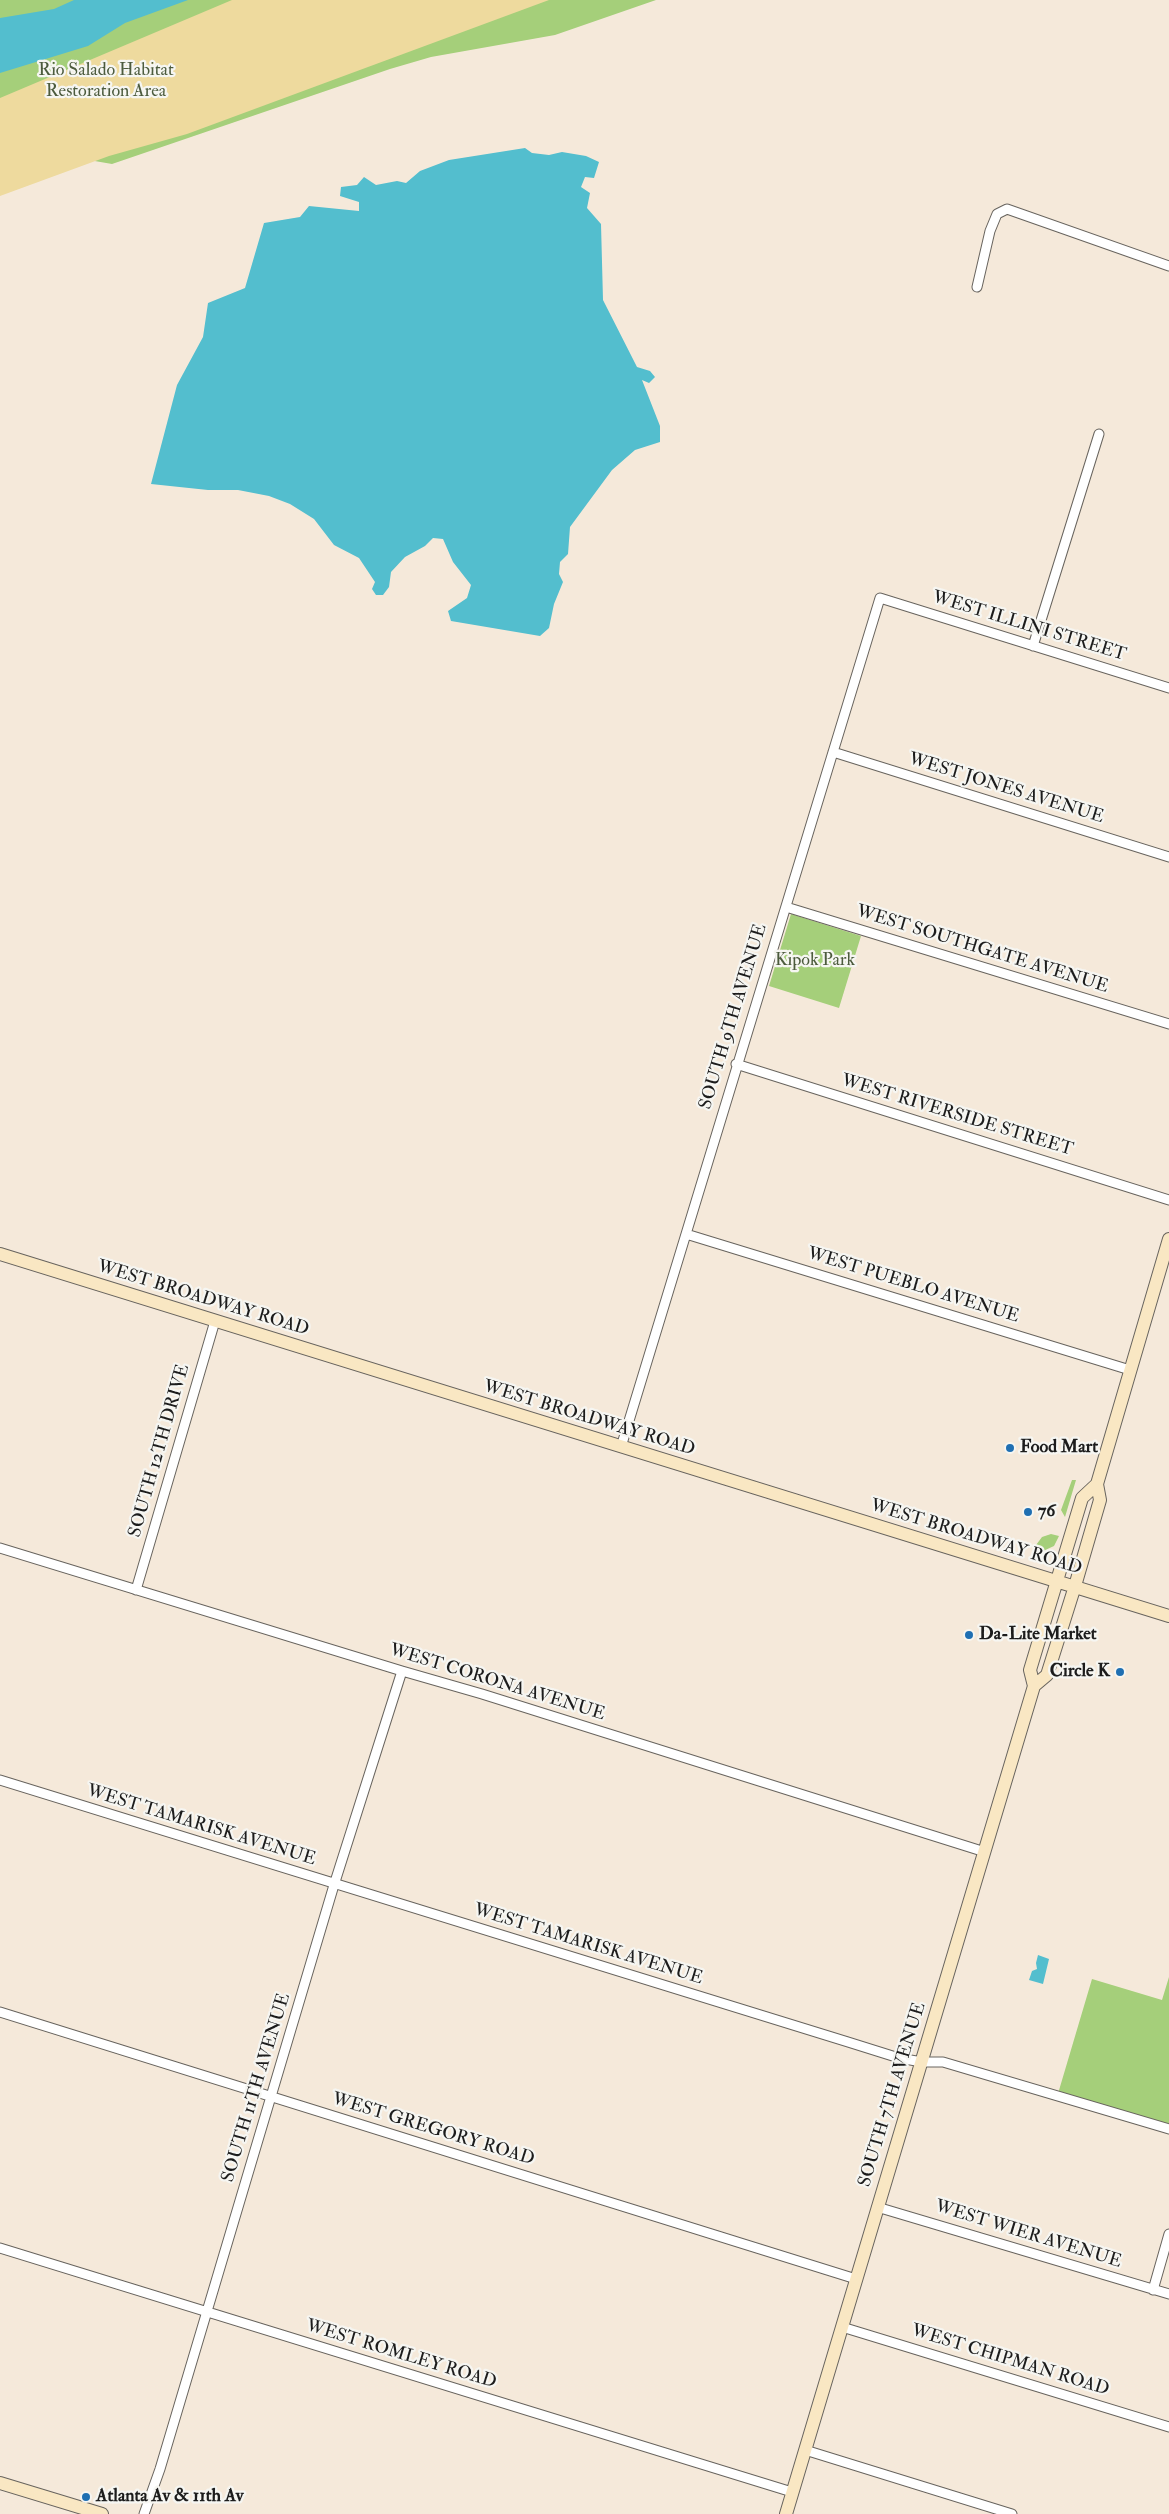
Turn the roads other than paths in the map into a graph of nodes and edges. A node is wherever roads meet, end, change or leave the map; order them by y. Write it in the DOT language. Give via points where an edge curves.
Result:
graph roads {
  1 [pos="1169,266"];
  2 [pos="977,287"];
  3 [pos="1099,434"];
  4 [pos="880,598"];
  5 [pos="1033,646"];
  6 [pos="1169,688"];
  7 [pos="833,752"];
  8 [pos="1169,857"];
  9 [pos="786,907"];
  10 [pos="1169,1024"];
  11 [pos="736,1064"];
  12 [pos="1169,1200"];
  13 [pos="686,1234"];
  14 [pos="1169,1239"];
  15 [pos="0,1254"];
  16 [pos="215,1321"];
  17 [pos="1130,1370"];
  18 [pos="621,1447"];
  19 [pos="1097,1484"];
  20 [pos="0,1548"];
  21 [pos="1058,1581"];
  22 [pos="1075,1586"];
  23 [pos="136,1590"];
  24 [pos="1169,1616"];
  25 [pos="402,1671"];
  26 [pos="1034,1686"];
  27 [pos="0,1780"];
  28 [pos="984,1852"];
  29 [pos="334,1884"];
  30 [pos="0,2012"];
  31 [pos="922,2062"];
  32 [pos="272,2097"];
  33 [pos="1169,2129"];
  34 [pos="877,2207"];
  35 [pos="1169,2234"];
  36 [pos="0,2248"];
  37 [pos="856,2279"];
  38 [pos="1153,2290"];
  39 [pos="1169,2294"];
  40 [pos="206,2311"];
  41 [pos="842,2327"];
  42 [pos="1169,2427"];
  43 [pos="805,2450"];
  44 [pos="0,2482"];
  45 [pos="792,2492"];
  46 [pos="102,2514"];
  47 [pos="144,2514"];
  48 [pos="786,2514"];
  49 [pos="1012,2514"];
  1 -- 2 [label="street" via="1007,209 997,214 990,231"];
  3 -- 5 [label="street"];
  4 -- 5 [label="street, WEST ILLINI STREET"];
  4 -- 7 [label="street, SOUTH 9TH AVENUE"];
  5 -- 6 [label="street, WEST ILLINI STREET"];
  7 -- 8 [label="street, WEST JONES AVENUE"];
  7 -- 9 [label="street, SOUTH 9TH AVENUE"];
  9 -- 10 [label="street, WEST SOUTHGATE AVENUE"];
  9 -- 11 [label="street, SOUTH 9TH AVENUE"];
  11 -- 12 [label="street, WEST RIVERSIDE STREET"];
  11 -- 13 [label="street, SOUTH 9TH AVENUE"];
  13 -- 17 [label="street, WEST PUEBLO AVENUE"];
  13 -- 18 [label="street, SOUTH 9TH AVENUE"];
  14 -- 17 [label="main road, SOUTH 7TH AVENUE"];
  15 -- 16 [label="main road, WEST BROADWAY ROAD"];
  16 -- 18 [label="main road, WEST BROADWAY ROAD"];
  16 -- 23 [label="street, SOUTH 12TH DRIVE"];
  17 -- 19 [label="main road, SOUTH 7TH AVENUE"];
  18 -- 21 [label="main road, WEST BROADWAY ROAD"];
  19 -- 21 [label="main road, SOUTH 7TH AVENUE" via="1082,1498"];
  19 -- 22 [label="main road, SOUTH 7TH AVENUE" via="1100,1500"];
  20 -- 23 [label="street, WEST CORONA AVENUE"];
  21 -- 22 [label="main road, WEST BROADWAY ROAD"];
  21 -- 26 [label="main road, SOUTH 7TH AVENUE" via="1030,1670"];
  22 -- 24 [label="main road, WEST BROADWAY ROAD"];
  22 -- 26 [label="main road, SOUTH 7TH AVENUE" via="1047,1675"];
  23 -- 25 [label="street, WEST CORONA AVENUE"];
  25 -- 28 [label="street, WEST CORONA AVENUE"];
  25 -- 29 [label="street, SOUTH 11TH AVENUE"];
  26 -- 28 [label="main road, SOUTH 7TH AVENUE"];
  27 -- 29 [label="street, WEST TAMARISK AVENUE"];
  28 -- 31 [label="main road, SOUTH 7TH AVENUE"];
  29 -- 31 [label="street, WEST TAMARISK AVENUE" via="856,2045"];
  29 -- 32 [label="street, SOUTH 11TH AVENUE"];
  30 -- 32 [label="street, WEST GREGORY ROAD"];
  31 -- 33 [label="street, WEST TAMARISK AVENUE" via="944,2062"];
  31 -- 34 [label="main road, SOUTH 7TH AVENUE"];
  32 -- 37 [label="street, WEST GREGORY ROAD"];
  32 -- 40 [label="street, SOUTH 11TH AVENUE"];
  34 -- 37 [label="main road, SOUTH 7TH AVENUE"];
  34 -- 38 [label="street, WEST WIER AVENUE"];
  35 -- 38 [label="street"];
  36 -- 40 [label="street, WEST ROMLEY ROAD"];
  37 -- 41 [label="main road, SOUTH 7TH AVENUE"];
  38 -- 39 [label="street, WEST WIER AVENUE"];
  40 -- 45 [label="street, WEST ROMLEY ROAD"];
  40 -- 47 [label="street, SOUTH 11TH AVENUE"];
  41 -- 42 [label="street, WEST CHIPMAN ROAD"];
  41 -- 43 [label="main road, SOUTH 7TH AVENUE"];
  43 -- 45 [label="main road, SOUTH 7TH AVENUE"];
  43 -- 49 [label="street"];
  44 -- 46 [label="main road"];
  45 -- 48 [label="main road, SOUTH 7TH AVENUE"];
}
